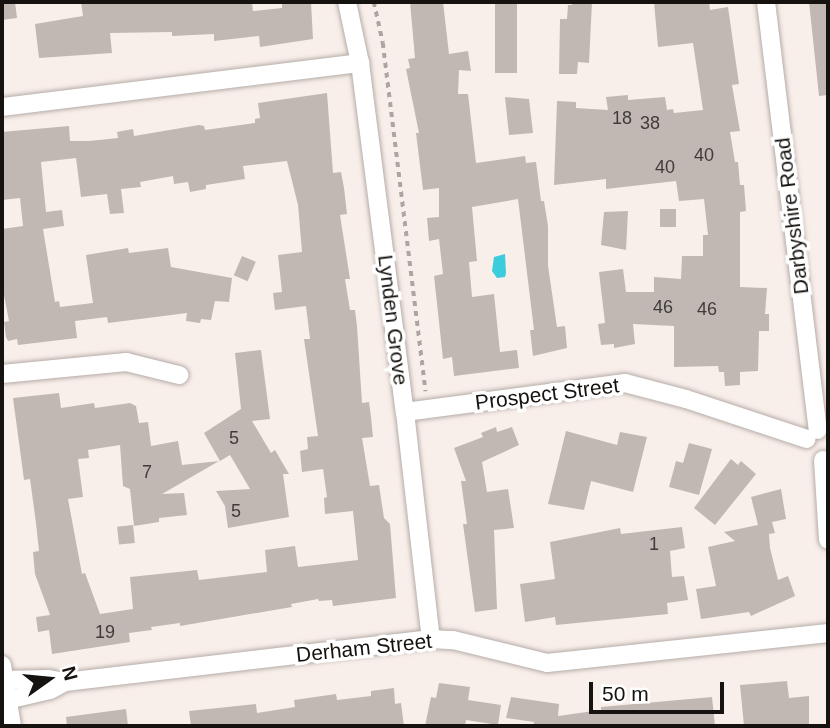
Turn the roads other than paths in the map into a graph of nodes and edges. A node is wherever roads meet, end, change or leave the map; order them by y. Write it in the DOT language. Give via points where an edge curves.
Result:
graph roads {
  1 [pos="347,2"];
  2 [pos="766,2"];
  3 [pos="359,63"];
  4 [pos="2,107"];
  5 [pos="2,374"];
  6 [pos="178,375"];
  7 [pos="405,412"];
  8 [pos="818,433"];
  9 [pos="826,459"];
  10 [pos="828,540"];
  11 [pos="828,633"];
  12 [pos="430,639"];
  13 [pos="3,673"];
  14 [pos="65,682"];
  15 [pos="7,701"];
  16 [pos="12,726"];
  1 -- 3 [label="street, Lynden Grove"];
  2 -- 8 [label="street, Darbyshire Road"];
  3 -- 4 [label="street"];
  3 -- 7 [label="street, Lynden Grove"];
  5 -- 6 [label="street" via="126,362"];
  7 -- 8 [label="street, Prospect Street" via="625,383"];
  7 -- 12 [label="street, Lynden Grove"];
  8 -- 9 [label="street" via="807,448 811,456"];
  9 -- 10 [label="street"];
  11 -- 12 [label="street, Derham Street" via="547,663 453,640"];
  12 -- 14 [label="street, Derham Street"];
  13 -- 14 [label="street, Derham Street"];
  13 -- 15 [label="street"];
  14 -- 15 [label="street, Derham Street"];
  15 -- 16 [label="street"];
}
